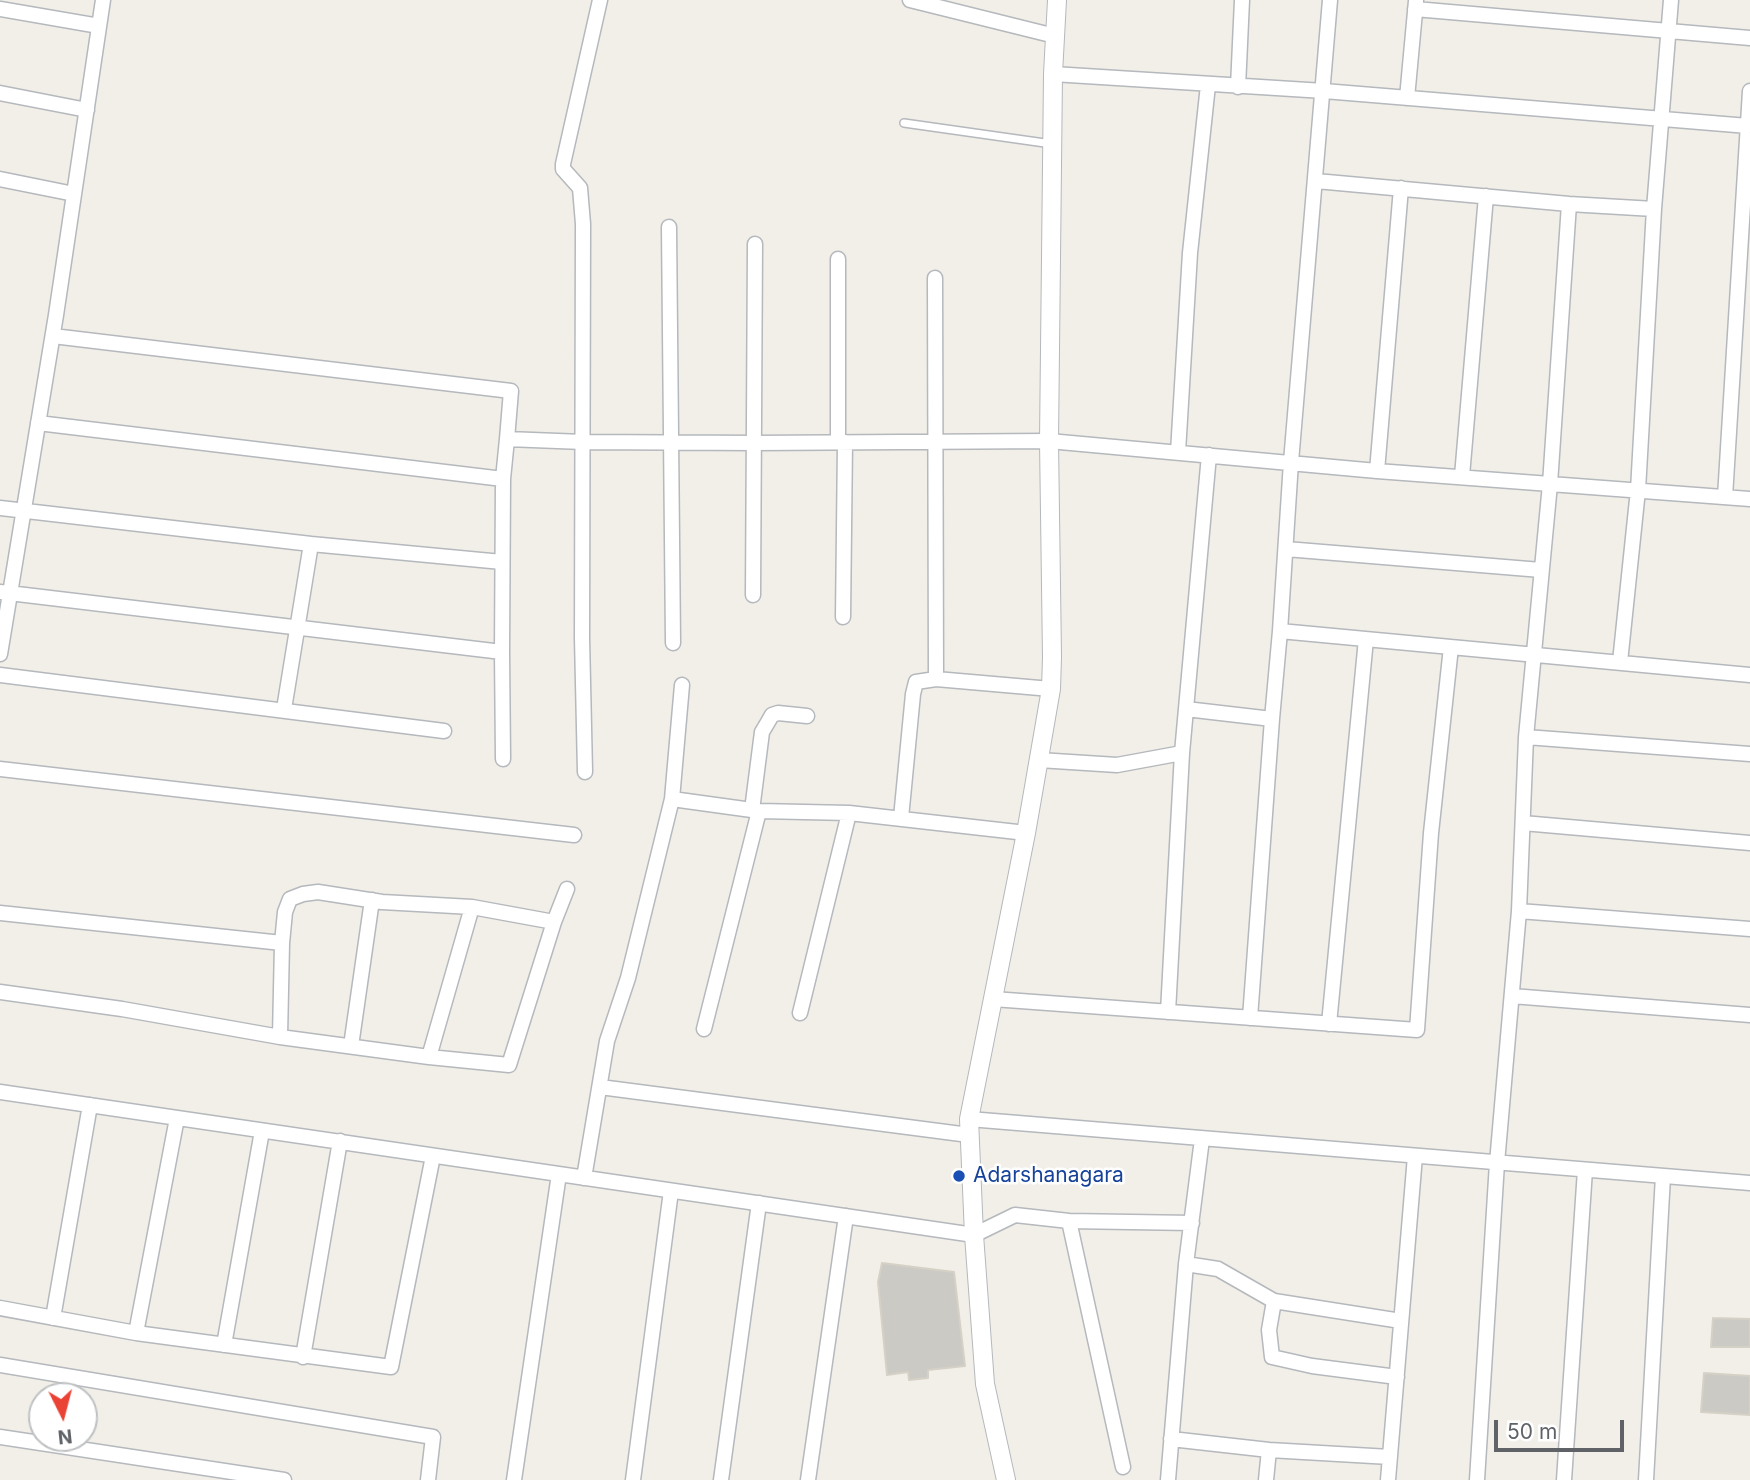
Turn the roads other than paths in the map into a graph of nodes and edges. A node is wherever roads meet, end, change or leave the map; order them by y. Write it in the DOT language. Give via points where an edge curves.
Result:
graph roads {
  1 [pos="103,0"];
  2 [pos="600,0"];
  3 [pos="911,0"];
  4 [pos="1057,0"];
  5 [pos="1242,0"];
  6 [pos="1330,0"];
  7 [pos="1671,0"];
  8 [pos="1415,4"];
  9 [pos="0,9"];
  10 [pos="99,26"];
  11 [pos="1668,30"];
  12 [pos="1055,36"];
  13 [pos="1750,38"];
  14 [pos="1053,74"];
  15 [pos="1208,85"];
  16 [pos="1238,87"];
  17 [pos="1324,91"];
  18 [pos="1750,91"];
  19 [pos="0,93"];
  20 [pos="1407,98"];
  21 [pos="87,110"];
  22 [pos="1662,119"];
  23 [pos="904,123"];
  24 [pos="1748,126"];
  25 [pos="1053,144"];
  26 [pos="0,179"];
  27 [pos="1316,181"];
  28 [pos="1401,188"];
  29 [pos="74,194"];
  30 [pos="1486,196"];
  31 [pos="1569,204"];
  32 [pos="1654,209"];
  33 [pos="669,228"];
  34 [pos="755,244"];
  35 [pos="838,259"];
  36 [pos="935,278"];
  37 [pos="53,336"];
  38 [pos="38,423"];
  39 [pos="507,439"];
  40 [pos="937,441"];
  41 [pos="1049,441"];
  42 [pos="583,442"];
  43 [pos="670,442"];
  44 [pos="841,442"];
  45 [pos="755,443"];
  46 [pos="1178,453"];
  47 [pos="1209,455"];
  48 [pos="1291,462"];
  49 [pos="1377,471"];
  50 [pos="1462,476"];
  51 [pos="503,479"];
  52 [pos="1550,484"];
  53 [pos="1638,490"];
  54 [pos="1725,497"];
  55 [pos="1750,499"];
  56 [pos="0,508"];
  57 [pos="24,510"];
  58 [pos="311,544"];
  59 [pos="1286,549"];
  60 [pos="502,562"];
  61 [pos="1541,570"];
  62 [pos="5,593"];
  63 [pos="753,595"];
  64 [pos="843,617"];
  65 [pos="299,627"];
  66 [pos="1280,631"];
  67 [pos="1366,639"];
  68 [pos="673,643"];
  69 [pos="1451,647"];
  70 [pos="502,652"];
  71 [pos="0,654"];
  72 [pos="1533,654"];
  73 [pos="1620,662"];
  74 [pos="0,675"];
  75 [pos="1750,675"];
  76 [pos="936,678"];
  77 [pos="681,685"];
  78 [pos="1051,689"];
  79 [pos="284,709"];
  80 [pos="1186,709"];
  81 [pos="807,716"];
  82 [pos="1272,719"];
  83 [pos="444,731"];
  84 [pos="1526,737"];
  85 [pos="1182,753"];
  86 [pos="1750,754"];
  87 [pos="503,758"];
  88 [pos="1039,760"];
  89 [pos="0,769"];
  90 [pos="585,772"];
  91 [pos="673,799"];
  92 [pos="756,810"];
  93 [pos="849,813"];
  94 [pos="901,818"];
  95 [pos="1523,823"];
  96 [pos="1026,833"];
  97 [pos="574,835"];
  98 [pos="1750,843"];
  99 [pos="567,889"];
  100 [pos="372,900"];
  101 [pos="472,908"];
  102 [pos="1519,911"];
  103 [pos="0,913"];
  104 [pos="554,922"];
  105 [pos="1750,929"];
  106 [pos="282,943"];
  107 [pos="0,992"];
  108 [pos="1512,996"];
  109 [pos="993,999"];
  110 [pos="1168,1012"];
  111 [pos="800,1013"];
  112 [pos="1750,1015"];
  113 [pos="1250,1018"];
  114 [pos="1329,1024"];
  115 [pos="704,1029"];
  116 [pos="280,1037"];
  117 [pos="351,1046"];
  118 [pos="429,1057"];
  119 [pos="600,1087"];
  120 [pos="0,1092"];
  121 [pos="90,1105"];
  122 [pos="177,1118"];
  123 [pos="969,1127"];
  124 [pos="262,1130"];
  125 [pos="1202,1139"];
  126 [pos="340,1141"];
  127 [pos="433,1156"];
  128 [pos="1415,1156"];
  129 [pos="1497,1163"];
  130 [pos="1585,1170"];
  131 [pos="559,1174"];
  132 [pos="1664,1176"];
  133 [pos="584,1178"];
  134 [pos="1750,1183"];
  135 [pos="671,1191"];
  136 [pos="760,1203"];
  137 [pos="846,1216"];
  138 [pos="1069,1221"];
  139 [pos="1192,1223"];
  140 [pos="974,1235"];
  141 [pos="1186,1264"];
  142 [pos="1274,1301"];
  143 [pos="0,1308"];
  144 [pos="53,1318"];
  145 [pos="1401,1321"];
  146 [pos="136,1333"];
  147 [pos="223,1345"];
  148 [pos="303,1357"];
  149 [pos="0,1365"];
  150 [pos="1397,1377"];
  151 [pos="0,1437"];
  152 [pos="1171,1439"];
  153 [pos="1269,1450"];
  154 [pos="1390,1457"];
  155 [pos="1123,1467"];
  156 [pos="284,1480"];
  157 [pos="428,1480"];
  158 [pos="514,1480"];
  159 [pos="633,1480"];
  160 [pos="721,1480"];
  161 [pos="808,1480"];
  162 [pos="1006,1480"];
  163 [pos="1168,1480"];
  164 [pos="1266,1480"];
  165 [pos="1388,1480"];
  166 [pos="1477,1480"];
  167 [pos="1564,1480"];
  168 [pos="1646,1480"];
  1 -- 10 [label="street"];
  2 -- 42 [label="street" via="563,164 580,188 582,200"];
  3 -- 12 [label="street"];
  4 -- 12 [label="street"];
  5 -- 16 [label="street"];
  6 -- 17 [label="street"];
  7 -- 11 [label="street"];
  8 -- 11 [label="street"];
  8 -- 20 [label="street"];
  9 -- 10 [label="street"];
  10 -- 21 [label="street"];
  11 -- 13 [label="street"];
  11 -- 22 [label="street"];
  12 -- 14 [label="street"];
  14 -- 15 [label="street"];
  14 -- 25 [label="street"];
  15 -- 16 [label="street"];
  15 -- 46 [label="street" via="1190,253"];
  16 -- 17 [label="street"];
  17 -- 20 [label="street"];
  17 -- 27 [label="street"];
  18 -- 24 [label="street"];
  19 -- 21 [label="street"];
  20 -- 22 [label="street"];
  21 -- 29 [label="street"];
  22 -- 24 [label="street"];
  22 -- 32 [label="street"];
  23 -- 25 [label="lane"];
  24 -- 54 [label="street"];
  25 -- 41 [label="street"];
  26 -- 29 [label="street"];
  27 -- 28 [label="street"];
  27 -- 48 [label="street"];
  28 -- 30 [label="street"];
  28 -- 49 [label="street"];
  29 -- 37 [label="street"];
  30 -- 31 [label="street"];
  30 -- 50 [label="street"];
  31 -- 32 [label="street"];
  31 -- 52 [label="street"];
  32 -- 53 [label="street"];
  33 -- 43 [label="street"];
  34 -- 45 [label="street"];
  35 -- 44 [label="street"];
  36 -- 40 [label="street"];
  37 -- 38 [label="street"];
  37 -- 39 [label="street" via="511,391"];
  38 -- 51 [label="street"];
  38 -- 57 [label="street"];
  39 -- 42 [label="street"];
  39 -- 51 [label="street"];
  40 -- 41 [label="street"];
  40 -- 44 [label="street"];
  40 -- 76 [label="street"];
  41 -- 46 [label="street"];
  41 -- 78 [label="street"];
  42 -- 43 [label="street"];
  42 -- 90 [label="street"];
  43 -- 45 [label="street"];
  43 -- 68 [label="street"];
  44 -- 45 [label="street"];
  44 -- 64 [label="street"];
  45 -- 63 [label="street"];
  46 -- 47 [label="street"];
  47 -- 48 [label="street"];
  47 -- 80 [label="street"];
  48 -- 49 [label="street"];
  48 -- 59 [label="street"];
  49 -- 50 [label="street"];
  50 -- 52 [label="street"];
  51 -- 60 [label="street"];
  52 -- 53 [label="street"];
  52 -- 61 [label="street"];
  53 -- 54 [label="street"];
  53 -- 73 [label="street"];
  54 -- 55 [label="street"];
  56 -- 57 [label="street"];
  57 -- 58 [label="street"];
  57 -- 62 [label="street"];
  58 -- 60 [label="street"];
  58 -- 65 [label="street"];
  59 -- 61 [label="street"];
  59 -- 66 [label="street"];
  60 -- 70 [label="street"];
  61 -- 72 [label="street"];
  62 -- 65 [label="street"];
  62 -- 71 [label="street"];
  65 -- 70 [label="street"];
  65 -- 79 [label="street"];
  66 -- 67 [label="street"];
  66 -- 82 [label="street"];
  67 -- 69 [label="street"];
  67 -- 114 [label="street"];
  69 -- 72 [label="street"];
  69 -- 114 [label="street" via="1417,1030"];
  70 -- 87 [label="street"];
  72 -- 73 [label="street"];
  72 -- 84 [label="street"];
  73 -- 75 [label="street"];
  74 -- 79 [label="street"];
  76 -- 78 [label="street"];
  76 -- 94 [label="street" via="916,682"];
  77 -- 91 [label="street"];
  78 -- 88 [label="street"];
  79 -- 83 [label="street"];
  80 -- 82 [label="street"];
  80 -- 85 [label="street"];
  81 -- 92 [label="street" via="772,715 762,732"];
  82 -- 113 [label="street"];
  84 -- 86 [label="street"];
  84 -- 95 [label="street"];
  85 -- 88 [label="street" via="1117,765"];
  85 -- 110 [label="street"];
  88 -- 96 [label="street"];
  89 -- 97 [label="street"];
  91 -- 92 [label="street"];
  91 -- 119 [label="street" via="628,978 607,1041"];
  92 -- 93 [label="street"];
  92 -- 115 [label="street"];
  93 -- 94 [label="street"];
  93 -- 111 [label="street"];
  94 -- 96 [label="street"];
  95 -- 98 [label="street"];
  95 -- 102 [label="street"];
  96 -- 109 [label="street"];
  99 -- 104 [label="street"];
  100 -- 101 [label="street"];
  100 -- 106 [label="street" via="318,892 290,899"];
  100 -- 117 [label="street"];
  101 -- 104 [label="street"];
  101 -- 118 [label="street"];
  102 -- 105 [label="street"];
  102 -- 108 [label="street"];
  103 -- 106 [label="street"];
  104 -- 118 [label="street" via="509,1065"];
  106 -- 116 [label="street"];
  107 -- 116 [label="street"];
  108 -- 112 [label="street"];
  108 -- 129 [label="street"];
  109 -- 110 [label="street"];
  109 -- 123 [label="street"];
  110 -- 113 [label="street"];
  113 -- 114 [label="street"];
  116 -- 117 [label="street"];
  117 -- 118 [label="street"];
  119 -- 123 [label="street"];
  119 -- 133 [label="street"];
  120 -- 121 [label="street"];
  121 -- 122 [label="street"];
  121 -- 144 [label="street"];
  122 -- 124 [label="street"];
  122 -- 146 [label="street"];
  123 -- 125 [label="street"];
  123 -- 140 [label="street"];
  124 -- 126 [label="street"];
  124 -- 147 [label="street"];
  125 -- 128 [label="street"];
  125 -- 139 [label="street"];
  126 -- 127 [label="street"];
  126 -- 148 [label="street"];
  127 -- 131 [label="street"];
  127 -- 148 [label="street" via="391,1367"];
  128 -- 129 [label="street"];
  128 -- 145 [label="street"];
  129 -- 130 [label="street"];
  129 -- 166 [label="street"];
  130 -- 132 [label="street"];
  130 -- 167 [label="street"];
  131 -- 133 [label="street"];
  131 -- 158 [label="street"];
  132 -- 134 [label="street"];
  132 -- 168 [label="street"];
  133 -- 135 [label="street"];
  135 -- 136 [label="street"];
  135 -- 159 [label="street"];
  136 -- 137 [label="street"];
  136 -- 160 [label="street"];
  137 -- 140 [label="street"];
  137 -- 161 [label="street"];
  138 -- 139 [label="street"];
  138 -- 140 [label="street" via="1015,1215"];
  138 -- 155 [label="street"];
  139 -- 141 [label="street"];
  140 -- 162 [label="street" via="985,1384"];
  141 -- 142 [label="street" via="1218,1269"];
  141 -- 152 [label="street"];
  142 -- 145 [label="street"];
  142 -- 150 [label="street" via="1269,1330 1272,1357"];
  143 -- 144 [label="street"];
  144 -- 146 [label="street"];
  145 -- 150 [label="street"];
  146 -- 147 [label="street"];
  147 -- 148 [label="street"];
  149 -- 157 [label="street" via="433,1437"];
  150 -- 154 [label="street"];
  151 -- 156 [label="street"];
  152 -- 153 [label="street"];
  152 -- 163 [label="street"];
  153 -- 154 [label="street"];
  153 -- 164 [label="street"];
  154 -- 165 [label="street"];
}
